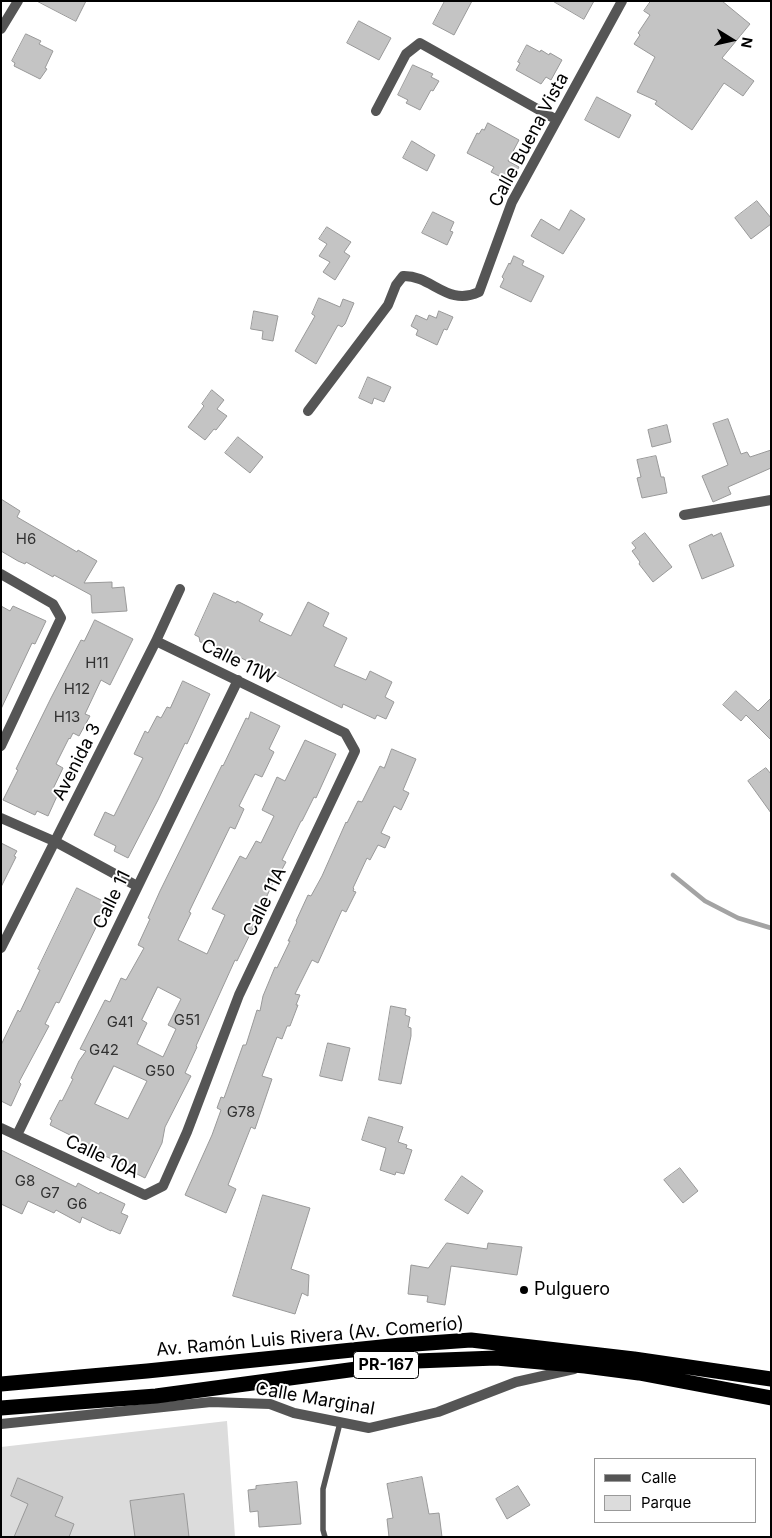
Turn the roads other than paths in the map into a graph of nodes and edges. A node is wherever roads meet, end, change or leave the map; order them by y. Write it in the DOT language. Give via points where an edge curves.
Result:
graph roads {
  1 [pos="18,1"];
  2 [pos="622,1"];
  3 [pos="1,29"];
  4 [pos="376,111"];
  5 [pos="557,120"];
  6 [pos="308,411"];
  7 [pos="771,500"];
  8 [pos="684,515"];
  9 [pos="1,574"];
  10 [pos="180,589"];
  11 [pos="156,641"];
  12 [pos="238,680"];
  13 [pos="305,713"];
  14 [pos="1,746"];
  15 [pos="1,818"];
  16 [pos="56,842"];
  17 [pos="137,886"];
  18 [pos="1,948"];
  19 [pos="1,1128"];
  20 [pos="188,1132"];
  21 [pos="17,1135"];
  22 [pos="585,1366"];
  23 [pos="771,1379"];
  24 [pos="1,1384"];
  25 [pos="771,1398"];
  26 [pos="1,1408"];
  27 [pos="340,1423"];
  28 [pos="1,1424"];
  29 [pos="325,1537"];
  1 -- 3 [label="street"];
  2 -- 5 [label="street, Calle Buena Vista"];
  4 -- 5 [label="street" via="406,54 420,43"];
  5 -- 6 [label="street, Calle Buena Vista" via="512,202 479,292 469,297 453,296 412,276 403,276 388,305"];
  7 -- 8 [label="street"];
  9 -- 14 [label="street" via="54,604 61,618"];
  10 -- 11 [label="street, Avenida 3"];
  11 -- 12 [label="street, Calle 11W"];
  11 -- 16 [label="street, Avenida 3"];
  12 -- 13 [label="street, Calle 11W"];
  12 -- 17 [label="street, Calle 11"];
  13 -- 20 [label="street, Calle 11A" via="345,733 355,751 239,995"];
  15 -- 16 [label="street"];
  16 -- 17 [label="street"];
  16 -- 18 [label="street, Avenida 3"];
  17 -- 21 [label="street, Calle 11"];
  19 -- 21 [label="street, Calle 10A"];
  20 -- 21 [label="street, Calle 10A" via="163,1186 145,1195"];
  22 -- 25 [label="highway, Av. Ramón Luis Rivera (Av. Comerío) / PR-167"];
  22 -- 26 [label="highway, Av. Ramón Luis Rivera (Av. Comerío) / PR-167" via="496,1358 416,1361 156,1396"];
  22 -- 27 [label="street, Calle Marginal" via="516,1382 438,1412 369,1428"];
  23 -- 24 [label="highway, Av. Ramón Luis Rivera (Av. Comerío) / PR-167" via="634,1358 471,1340"];
  27 -- 28 [label="street, Calle Marginal" via="270,1404 211,1402"];
  27 -- 29 [label="lane" via="323,1489"];
}
